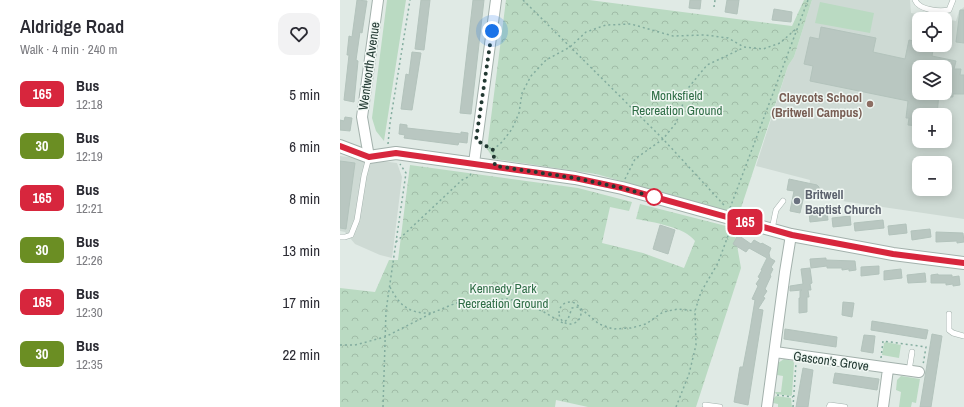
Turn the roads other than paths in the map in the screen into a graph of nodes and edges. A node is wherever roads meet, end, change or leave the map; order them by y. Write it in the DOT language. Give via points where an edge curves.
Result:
graph roads {
  1 [pos="378,0"];
  2 [pos="496,0"];
  3 [pos="915,0"];
  4 [pos="953,0"];
  5 [pos="340,146"];
  6 [pos="369,157"];
  7 [pos="474,163"];
  8 [pos="782,201"];
  9 [pos="772,230"];
  10 [pos="792,235"];
  11 [pos="340,237"];
  12 [pos="964,263"];
  13 [pos="949,314"];
  14 [pos="964,336"];
  15 [pos="775,352"];
  16 [pos="912,352"];
  17 [pos="884,368"];
  18 [pos="914,372"];
  19 [pos="704,405"];
  20 [pos="720,407"];
  21 [pos="767,407"];
  22 [pos="829,407"];
  23 [pos="845,407"];
  24 [pos="883,407"];
  1 -- 6 [label="street, Wentworth Avenue" via="362,117"];
  2 -- 7 [label="street"];
  3 -- 4 [label="lane" via="921,7 941,12 949,10"];
  5 -- 6 [label="street"];
  6 -- 7 [label="street" via="396,153"];
  6 -- 11 [label="lane" via="358,220 351,235"];
  7 -- 9 [label="street" via="575,178 622,188"];
  8 -- 9 [label="lane" via="776,210"];
  9 -- 10 [label="street"];
  10 -- 12 [label="street" via="893,254"];
  10 -- 15 [label="street"];
  13 -- 14 [label="lane" via="949,330"];
  15 -- 17 [label="street, Gascon's Grove"];
  15 -- 21 [label="street"];
  16 -- 18 [label="lane"];
  17 -- 18 [label="street, Gascon's Grove"];
  17 -- 24 [label="street, Gascon's Grove"];
  19 -- 20 [label="lane"];
  22 -- 23 [label="lane"];
}
